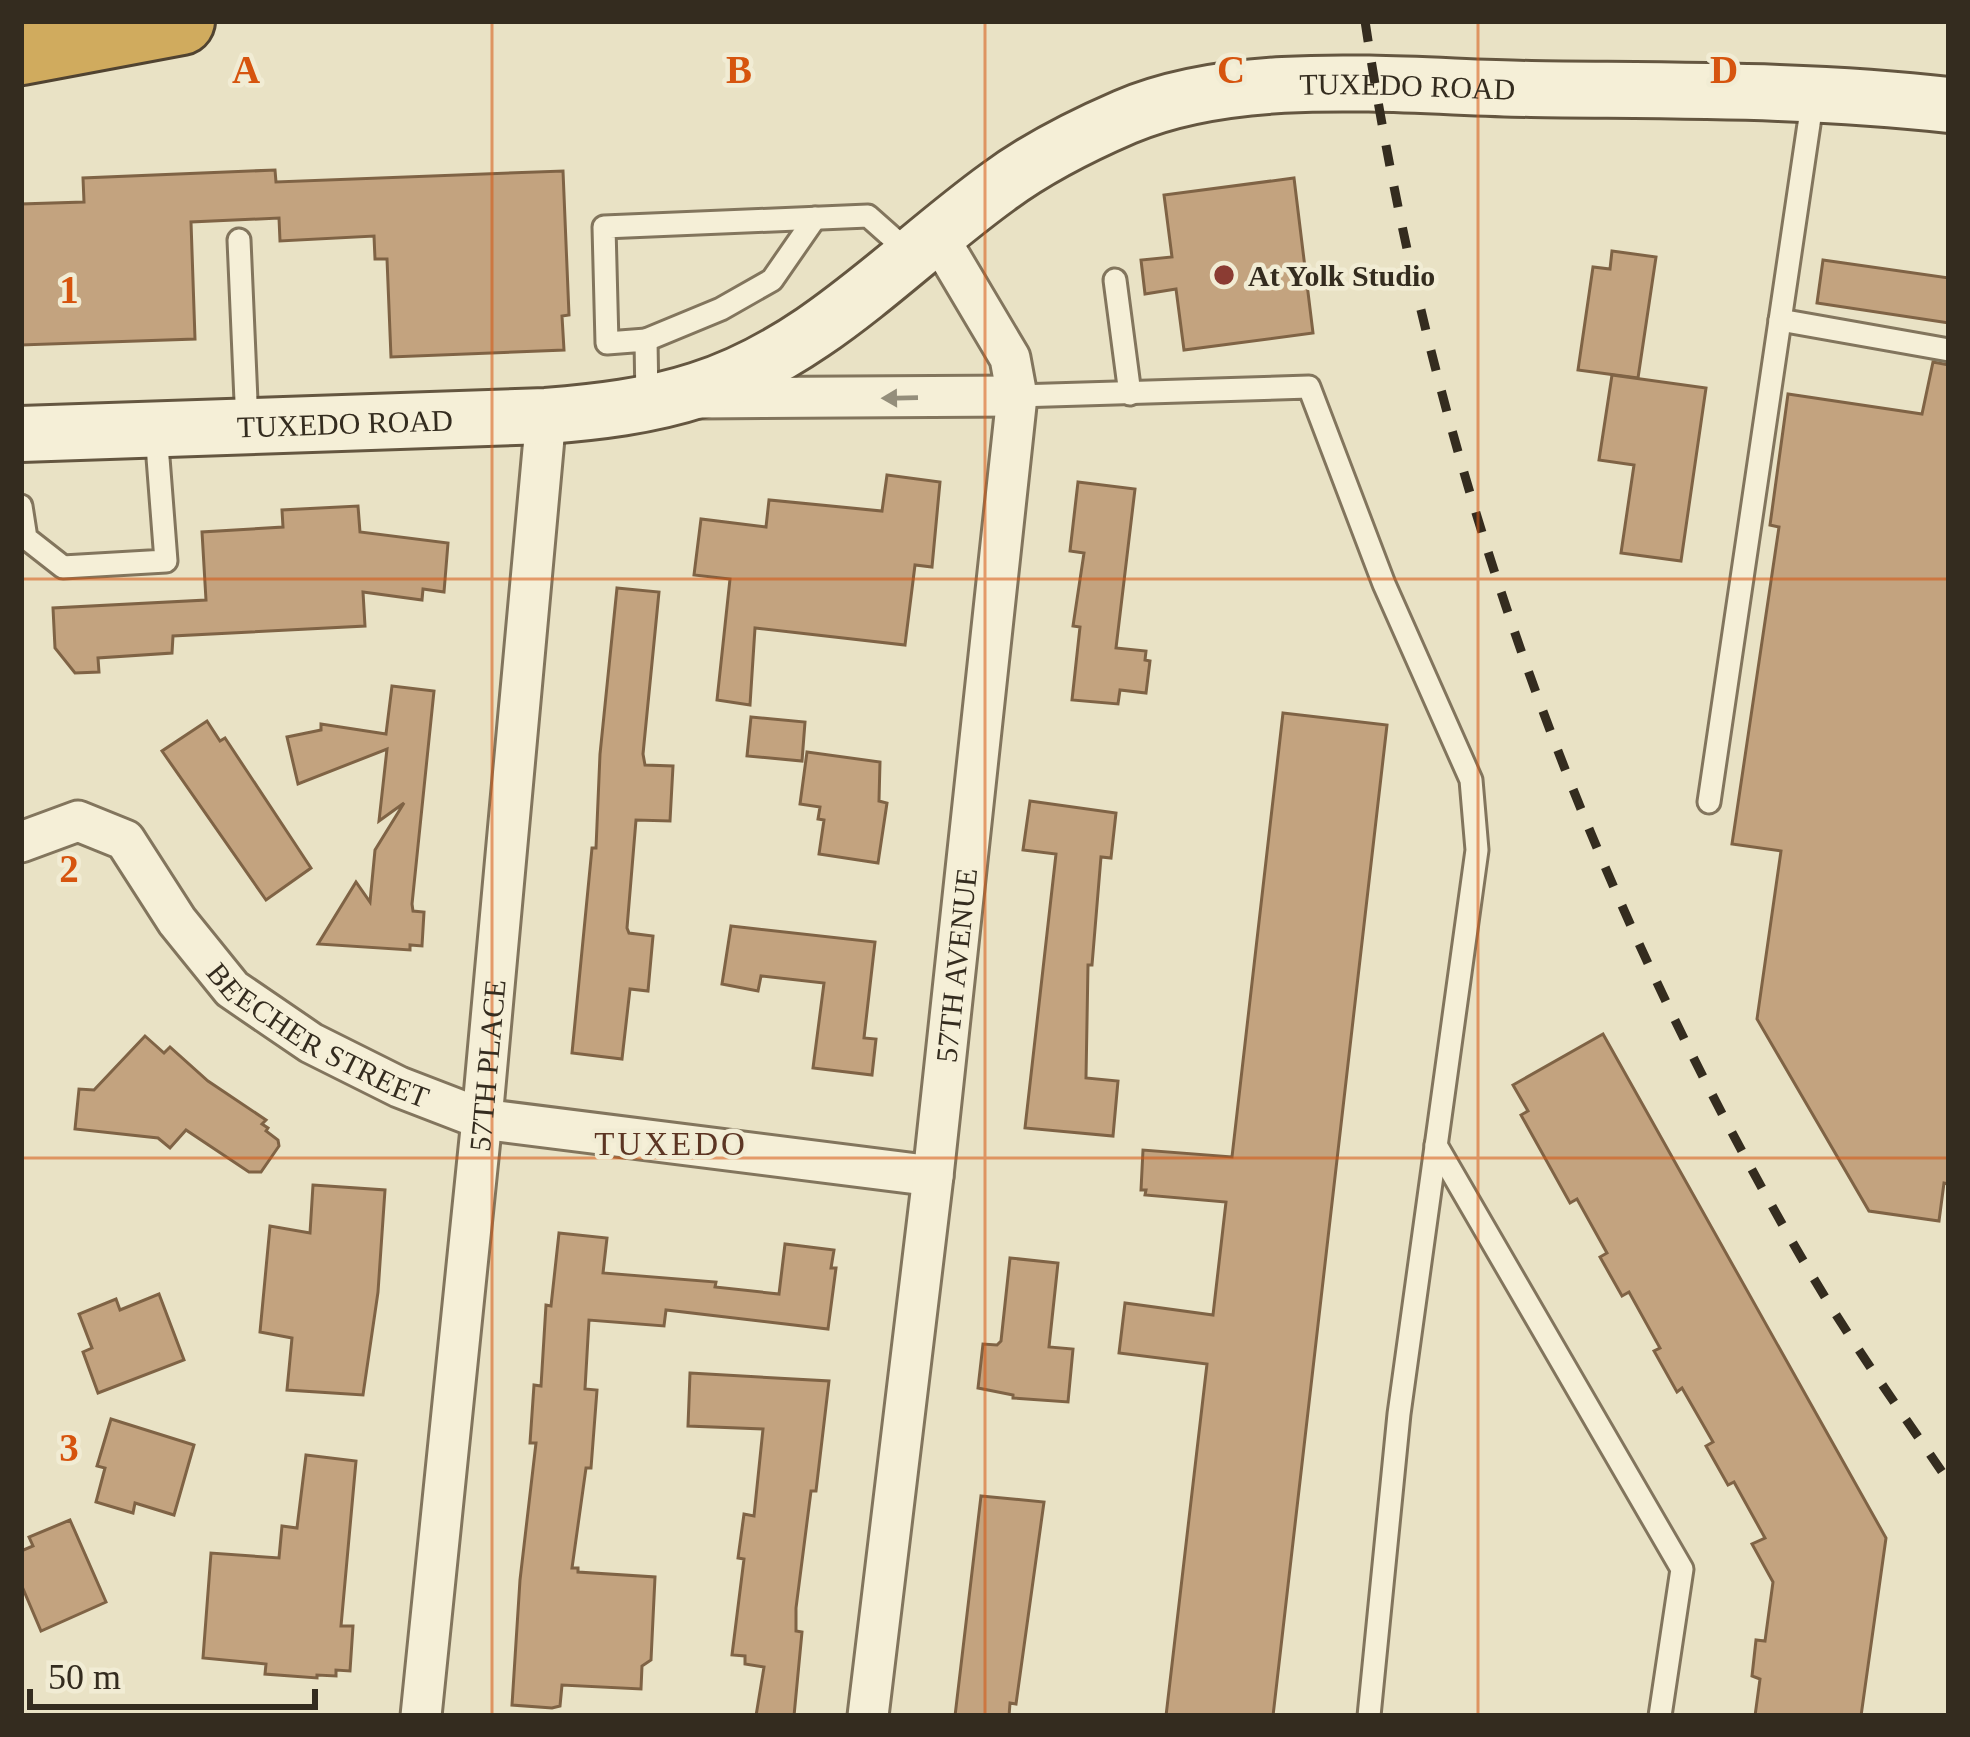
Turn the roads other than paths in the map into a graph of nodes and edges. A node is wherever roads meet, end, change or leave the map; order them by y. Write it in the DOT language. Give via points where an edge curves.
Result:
graph roads {
  1 [pos="181,21"];
  2 [pos="21,51"];
  3 [pos="1813,94"];
  4 [pos="1949,105"];
  5 [pos="815,218"];
  6 [pos="239,240"];
  7 [pos="925,245"];
  8 [pos="1115,280"];
  9 [pos="1780,320"];
  10 [pos="646,340"];
  11 [pos="1949,350"];
  12 [pos="1130,394"];
  13 [pos="1017,396"];
  14 [pos="657,400"];
  15 [pos="546,416"];
  16 [pos="248,424"];
  17 [pos="155,428"];
  18 [pos="21,434"];
  19 [pos="21,506"];
  20 [pos="1709,802"];
  21 [pos="21,842"];
  22 [pos="482,1119"];
  23 [pos="1435,1144"];
  24 [pos="933,1176"];
  25 [pos="422,1716"];
  26 [pos="868,1716"];
  27 [pos="1370,1716"];
  28 [pos="1660,1716"];
  1 -- 2 [label="highway"];
  3 -- 4 [label="main road, TUXEDO ROAD"];
  3 -- 7 [label="main road, TUXEDO ROAD" via="1280,84 1222,91 1131,115 1053,152"];
  3 -- 9 [label="lane"];
  5 -- 7 [label="lane" via="868,215"];
  5 -- 10 [label="lane" via="772,280"];
  5 -- 10 [label="lane" via="604,227 607,343"];
  6 -- 16 [label="lane"];
  7 -- 13 [label="street, 57TH AVENUE" via="1010,358"];
  7 -- 14 [label="main road, TUXEDO ROAD" via="793,345 726,379"];
  8 -- 12 [label="lane"];
  9 -- 11 [label="lane"];
  9 -- 20 [label="lane"];
  10 -- 14 [label="lane"];
  12 -- 13 [label="lane"];
  12 -- 23 [label="lane" via="1309,387 1471,780 1478,850"];
  13 -- 14 [label="street, TUXEDO ROAD, one-way"];
  13 -- 24 [label="street, 57TH AVENUE"];
  14 -- 15 [label="main road, TUXEDO ROAD"];
  15 -- 16 [label="main road, TUXEDO ROAD"];
  15 -- 22 [label="street, 57TH PLACE"];
  16 -- 17 [label="main road, TUXEDO ROAD"];
  17 -- 18 [label="main road, TUXEDO ROAD"];
  17 -- 19 [label="lane" via="166,562 63,567 26,538"];
  21 -- 22 [label="street, BEECHER STREET" via="78,821 124,840 177,921 232,989 264,1014 361,1071"];
  22 -- 24 [label="street, BEECHER STREET"];
  22 -- 25 [label="street, 57TH PLACE"];
  23 -- 27 [label="lane"];
  23 -- 28 [label="lane" via="1682,1569"];
  24 -- 26 [label="street, 57TH AVENUE"];
}
